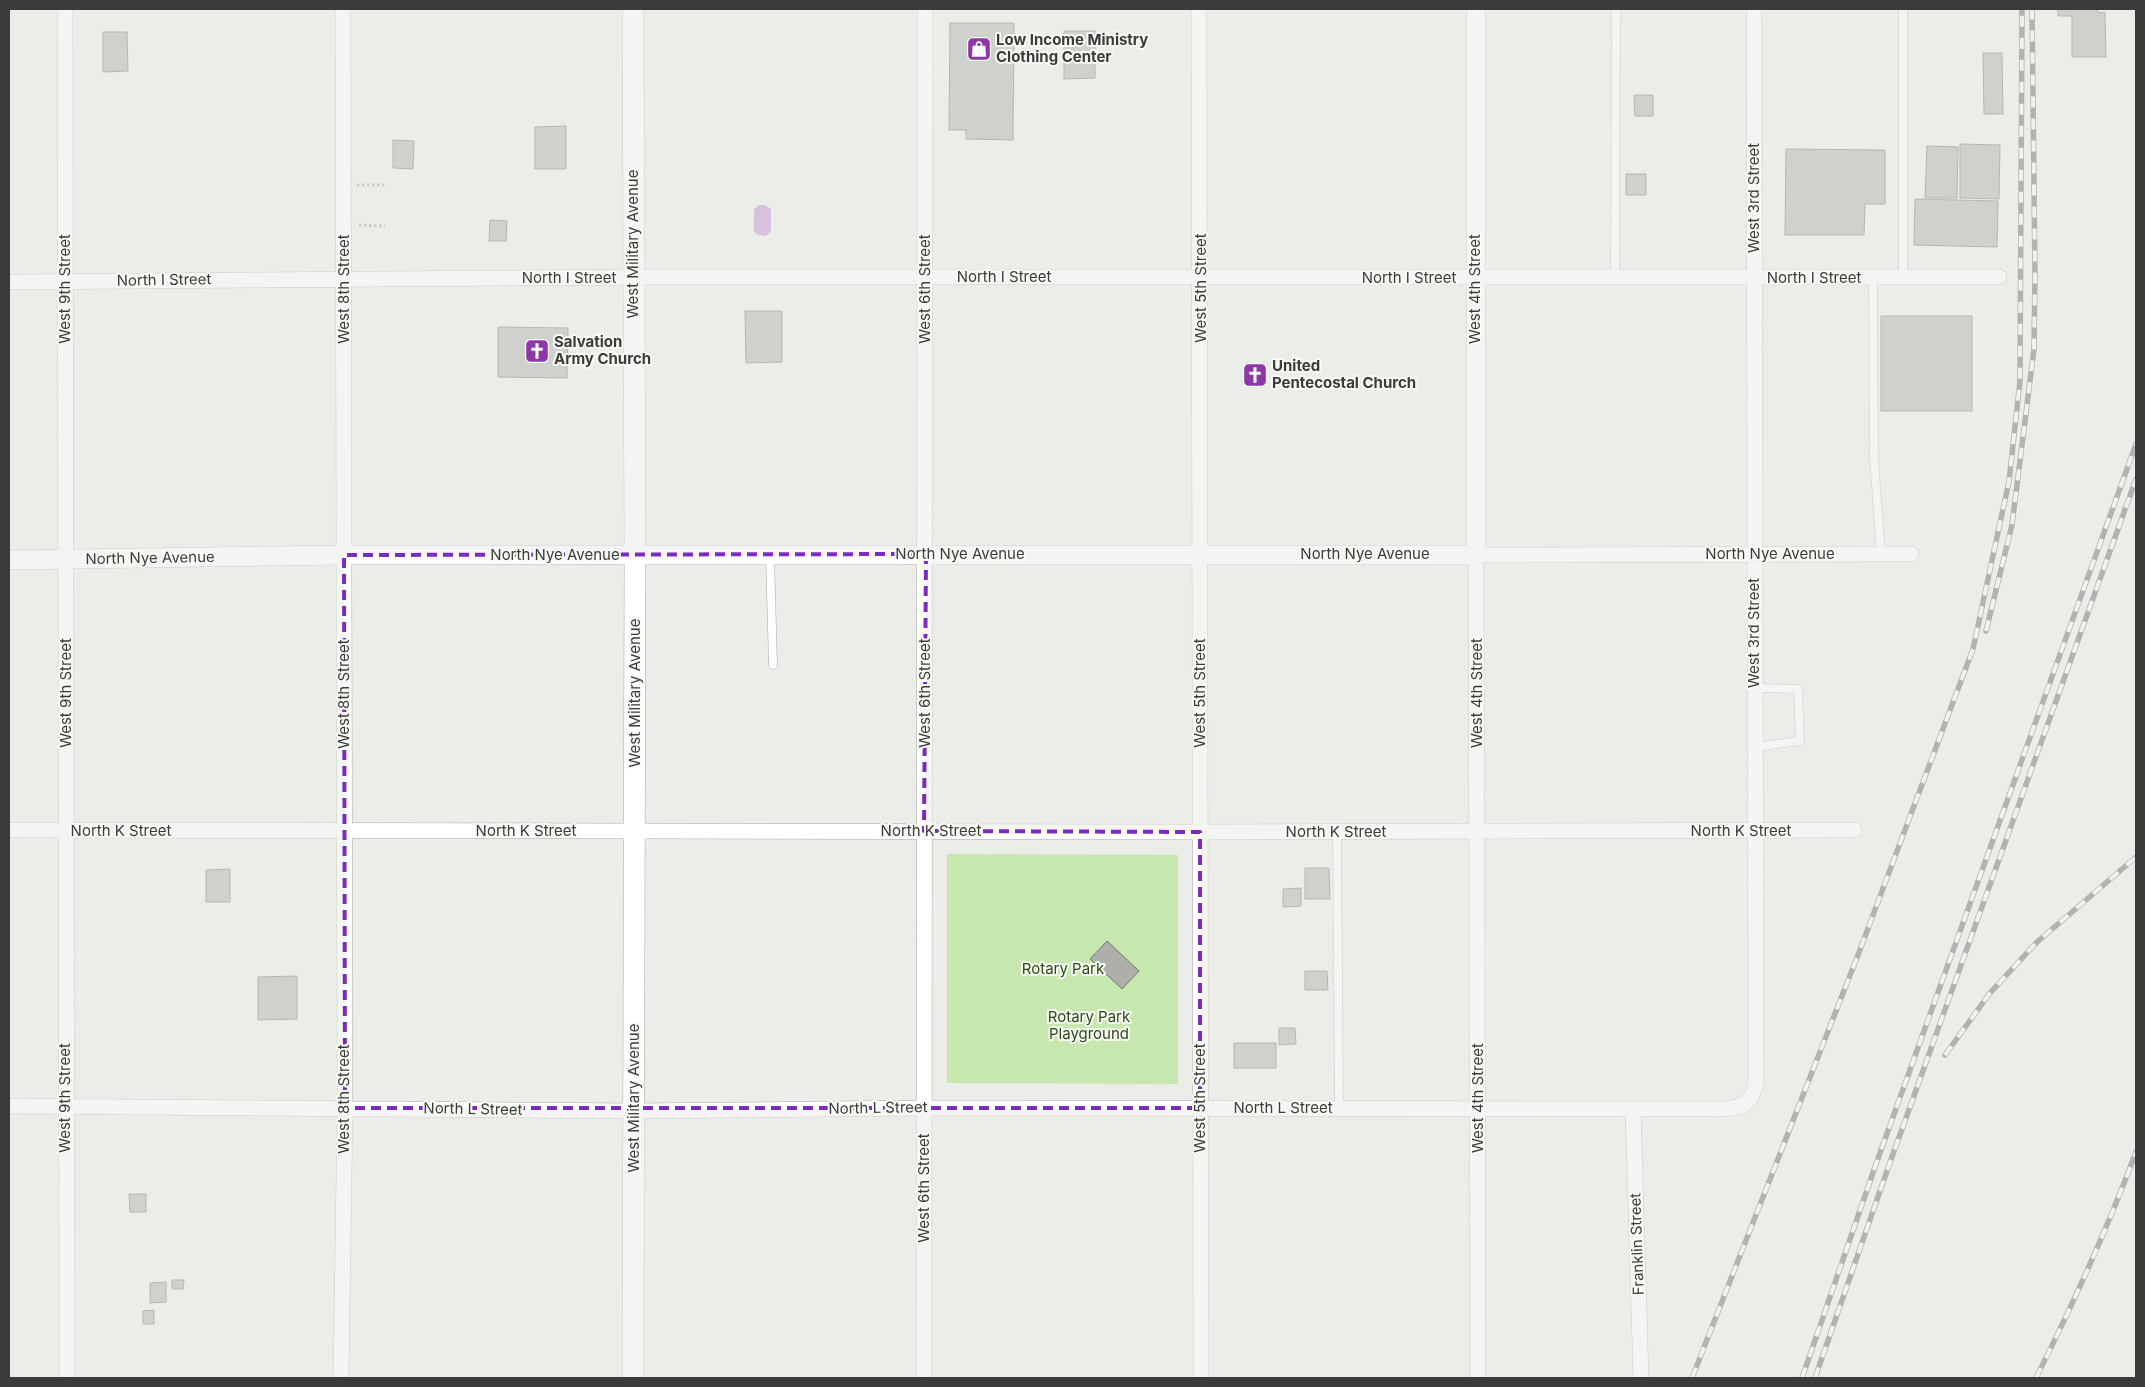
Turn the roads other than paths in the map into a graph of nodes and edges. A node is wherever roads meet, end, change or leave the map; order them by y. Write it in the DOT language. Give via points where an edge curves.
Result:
graph roads {
  1 [pos="65,9"];
  2 [pos="343,9"];
  3 [pos="633,9"];
  4 [pos="925,9"];
  5 [pos="1199,9"];
  6 [pos="1476,9"];
  7 [pos="1616,9"];
  8 [pos="1754,9"];
  9 [pos="1903,9"];
  10 [pos="633,277"];
  11 [pos="925,277"];
  12 [pos="1903,277"];
  13 [pos="1998,277"];
  14 [pos="344,278"];
  15 [pos="1201,278"];
  16 [pos="1475,278"];
  17 [pos="1615,278"];
  18 [pos="1754,278"];
  19 [pos="1873,278"];
  20 [pos="64,281"];
  21 [pos="9,282"];
  22 [pos="770,554"];
  23 [pos="926,554"];
  24 [pos="1201,554"];
  25 [pos="1754,554"];
  26 [pos="1881,554"];
  27 [pos="1911,554"];
  28 [pos="344,555"];
  29 [pos="635,555"];
  30 [pos="1476,555"];
  31 [pos="9,560"];
  32 [pos="67,560"];
  33 [pos="774,666"];
  34 [pos="1754,688"];
  35 [pos="1754,747"];
  36 [pos="9,830"];
  37 [pos="635,830"];
  38 [pos="1854,830"];
  39 [pos="65,831"];
  40 [pos="924,831"];
  41 [pos="1755,831"];
  42 [pos="344,832"];
  43 [pos="1200,832"];
  44 [pos="1338,832"];
  45 [pos="1478,832"];
  46 [pos="1746,1104"];
  47 [pos="9,1106"];
  48 [pos="65,1106"];
  49 [pos="344,1108"];
  50 [pos="924,1108"];
  51 [pos="1200,1108"];
  52 [pos="1339,1108"];
  53 [pos="1478,1109"];
  54 [pos="1633,1109"];
  55 [pos="634,1111"];
  56 [pos="67,1378"];
  57 [pos="342,1378"];
  58 [pos="633,1378"];
  59 [pos="924,1378"];
  60 [pos="1200,1378"];
  61 [pos="1478,1378"];
  62 [pos="1641,1378"];
  1 -- 20 [label="street, West 9th Street"];
  2 -- 14 [label="street, West 8th Street"];
  3 -- 10 [label="main road, West Military Avenue"];
  4 -- 11 [label="street, West 6th Street"];
  5 -- 15 [label="street, West 5th Street"];
  6 -- 16 [label="street, West 4th Street"];
  7 -- 17 [label="lane"];
  8 -- 18 [label="street, West 3rd Street"];
  9 -- 12 [label="lane"];
  10 -- 11 [label="street, North I Street"];
  10 -- 14 [label="street, North I Street"];
  10 -- 29 [label="main road, West Military Avenue"];
  11 -- 15 [label="street, North I Street"];
  11 -- 23 [label="street, West 6th Street"];
  12 -- 13 [label="street, North I Street"];
  12 -- 19 [label="street, North I Street"];
  14 -- 20 [label="street, North I Street"];
  14 -- 28 [label="street, West 8th Street"];
  15 -- 16 [label="street, North I Street"];
  15 -- 24 [label="street, West 5th Street"];
  16 -- 17 [label="street, North I Street"];
  16 -- 30 [label="street, West 4th Street"];
  17 -- 18 [label="street, North I Street"];
  18 -- 19 [label="street, North I Street"];
  18 -- 25 [label="street, West 3rd Street"];
  19 -- 26 [label="lane" via="1874,453"];
  20 -- 21 [label="street, North I Street"];
  20 -- 32 [label="street, West 9th Street"];
  22 -- 23 [label="street, North Nye Avenue"];
  22 -- 29 [label="street, North Nye Avenue"];
  22 -- 33 [label="lane"];
  23 -- 24 [label="street, North Nye Avenue"];
  23 -- 40 [label="street, West 6th Street"];
  24 -- 30 [label="street, North Nye Avenue"];
  24 -- 43 [label="street, West 5th Street"];
  25 -- 26 [label="street, North Nye Avenue"];
  25 -- 30 [label="street, North Nye Avenue"];
  25 -- 34 [label="street, West 3rd Street"];
  26 -- 27 [label="street, North Nye Avenue"];
  28 -- 29 [label="street, North Nye Avenue"];
  28 -- 32 [label="street, North Nye Avenue"];
  28 -- 42 [label="street, West 8th Street"];
  29 -- 37 [label="main road, West Military Avenue"];
  30 -- 45 [label="street, West 4th Street"];
  31 -- 32 [label="street, North Nye Avenue"];
  32 -- 39 [label="street, West 9th Street"];
  34 -- 35 [label="street, West 3rd Street"];
  34 -- 35 [label="lane" via="1798,689 1800,741"];
  35 -- 41 [label="street, West 3rd Street"];
  36 -- 39 [label="street, North K Street"];
  37 -- 40 [label="street, North K Street"];
  37 -- 42 [label="street, North K Street"];
  37 -- 55 [label="main road, West Military Avenue"];
  38 -- 41 [label="street, North K Street"];
  39 -- 42 [label="street, North K Street"];
  39 -- 48 [label="street, West 9th Street"];
  40 -- 43 [label="street, North K Street"];
  40 -- 50 [label="street, West 6th Street"];
  41 -- 45 [label="street, North K Street"];
  41 -- 46 [label="street, West 3rd Street" via="1756,1083 1752,1099"];
  42 -- 49 [label="street, West 8th Street"];
  43 -- 44 [label="street, North K Street"];
  43 -- 51 [label="street, West 5th Street"];
  44 -- 45 [label="street, North K Street"];
  44 -- 52 [label="lane"];
  45 -- 53 [label="street, West 4th Street"];
  46 -- 54 [label="street, North L Street" via="1723,1109"];
  47 -- 48 [label="street, North L Street"];
  48 -- 49 [label="street, North L Street"];
  48 -- 56 [label="street, West 9th Street"];
  49 -- 55 [label="street, North L Street"];
  49 -- 57 [label="street, West 8th Street"];
  50 -- 51 [label="street, North L Street"];
  50 -- 55 [label="street, North L Street"];
  50 -- 59 [label="street, West 6th Street"];
  51 -- 52 [label="street, North L Street"];
  51 -- 60 [label="street, West 5th Street"];
  52 -- 53 [label="street, North L Street"];
  53 -- 54 [label="street, North L Street"];
  53 -- 61 [label="street, West 4th Street"];
  54 -- 62 [label="street, Franklin Street"];
  55 -- 58 [label="main road, West Military Avenue"];
}
